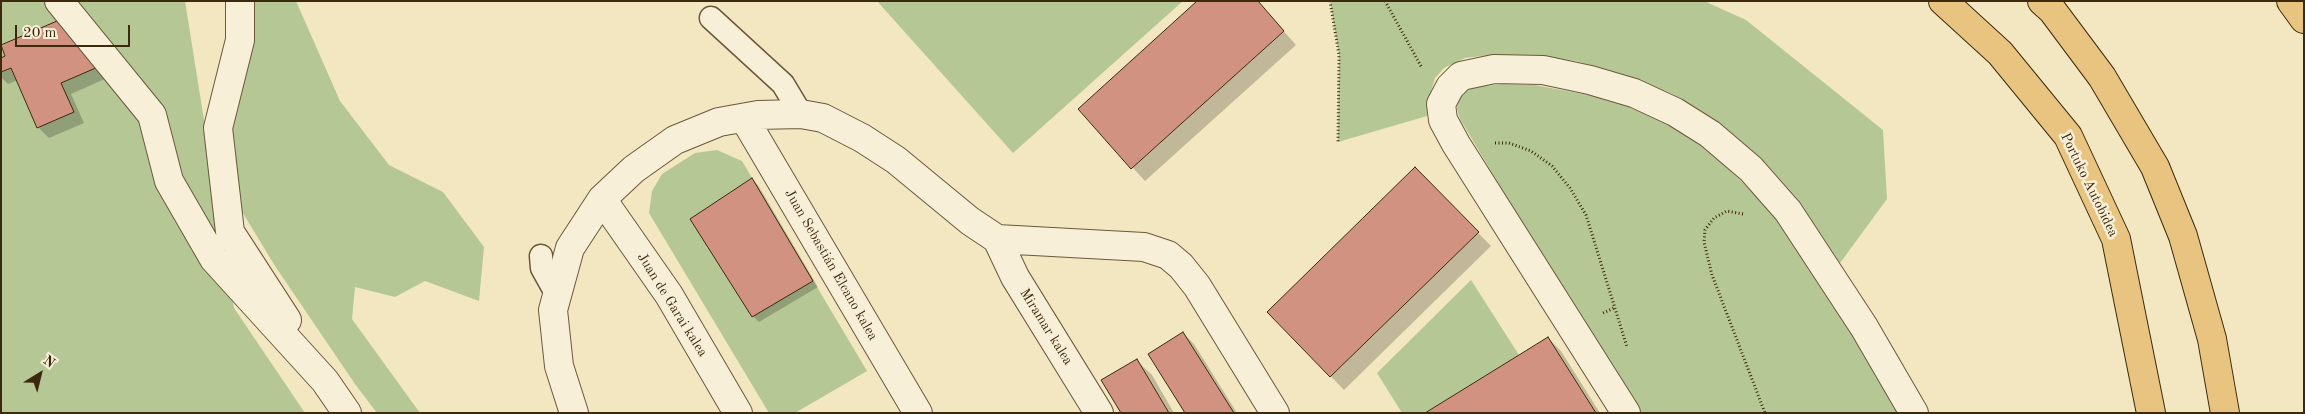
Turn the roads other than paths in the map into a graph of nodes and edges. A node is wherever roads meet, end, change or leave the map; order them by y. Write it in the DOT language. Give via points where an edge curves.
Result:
graph roads {
  1 [pos="59,1"];
  2 [pos="240,1"];
  3 [pos="1943,1"];
  4 [pos="2042,1"];
  5 [pos="2291,1"];
  6 [pos="711,18"];
  7 [pos="2304,19"];
  8 [pos="801,114"];
  9 [pos="744,118"];
  10 [pos="602,199"];
  11 [pos="997,239"];
  12 [pos="541,256"];
  13 [pos="556,295"];
  14 [pos="320,375"];
  15 [pos="347,413"];
  16 [pos="574,413"];
  17 [pos="738,413"];
  18 [pos="918,413"];
  19 [pos="1099,413"];
  20 [pos="1275,413"];
  21 [pos="1626,413"];
  22 [pos="1914,413"];
  23 [pos="2151,413"];
  24 [pos="2225,413"];
  1 -- 14 [label="street" via="152,115 170,181 214,259"];
  2 -- 14 [label="street" via="240,40 218,128 230,232"];
  3 -- 23 [label="highway, Portuko Autobidea" via="2000,52 2068,136 2116,239"];
  4 -- 24 [label="highway" via="2102,77 2155,167 2183,236 2212,339"];
  5 -- 7 [label="highway"];
  6 -- 8 [label="lane" via="783,84"];
  8 -- 9 [label="street"];
  8 -- 11 [label="street" via="823,118 862,138 896,160"];
  9 -- 10 [label="street" via="719,122 675,140 634,169"];
  9 -- 18 [label="street, Juan Sebastián Elcano kalea"];
  10 -- 13 [label="street" via="570,248"];
  10 -- 17 [label="street, Juan de Garai kalea" via="669,295"];
  11 -- 19 [label="street, Miramar kalea" via="1015,278"];
  11 -- 20 [label="street" via="1144,248 1168,255 1197,286"];
  12 -- 13 [label="lane" via="542,268"];
  13 -- 16 [label="street" via="553,310 559,366"];
  14 -- 15 [label="street"];
  21 -- 22 [label="street" via="1443,120 1441,104 1450,87 1461,76 1494,69 1543,70 1590,80 1634,93 1675,112 1710,134 1751,169 1788,211 1864,327"];
}
